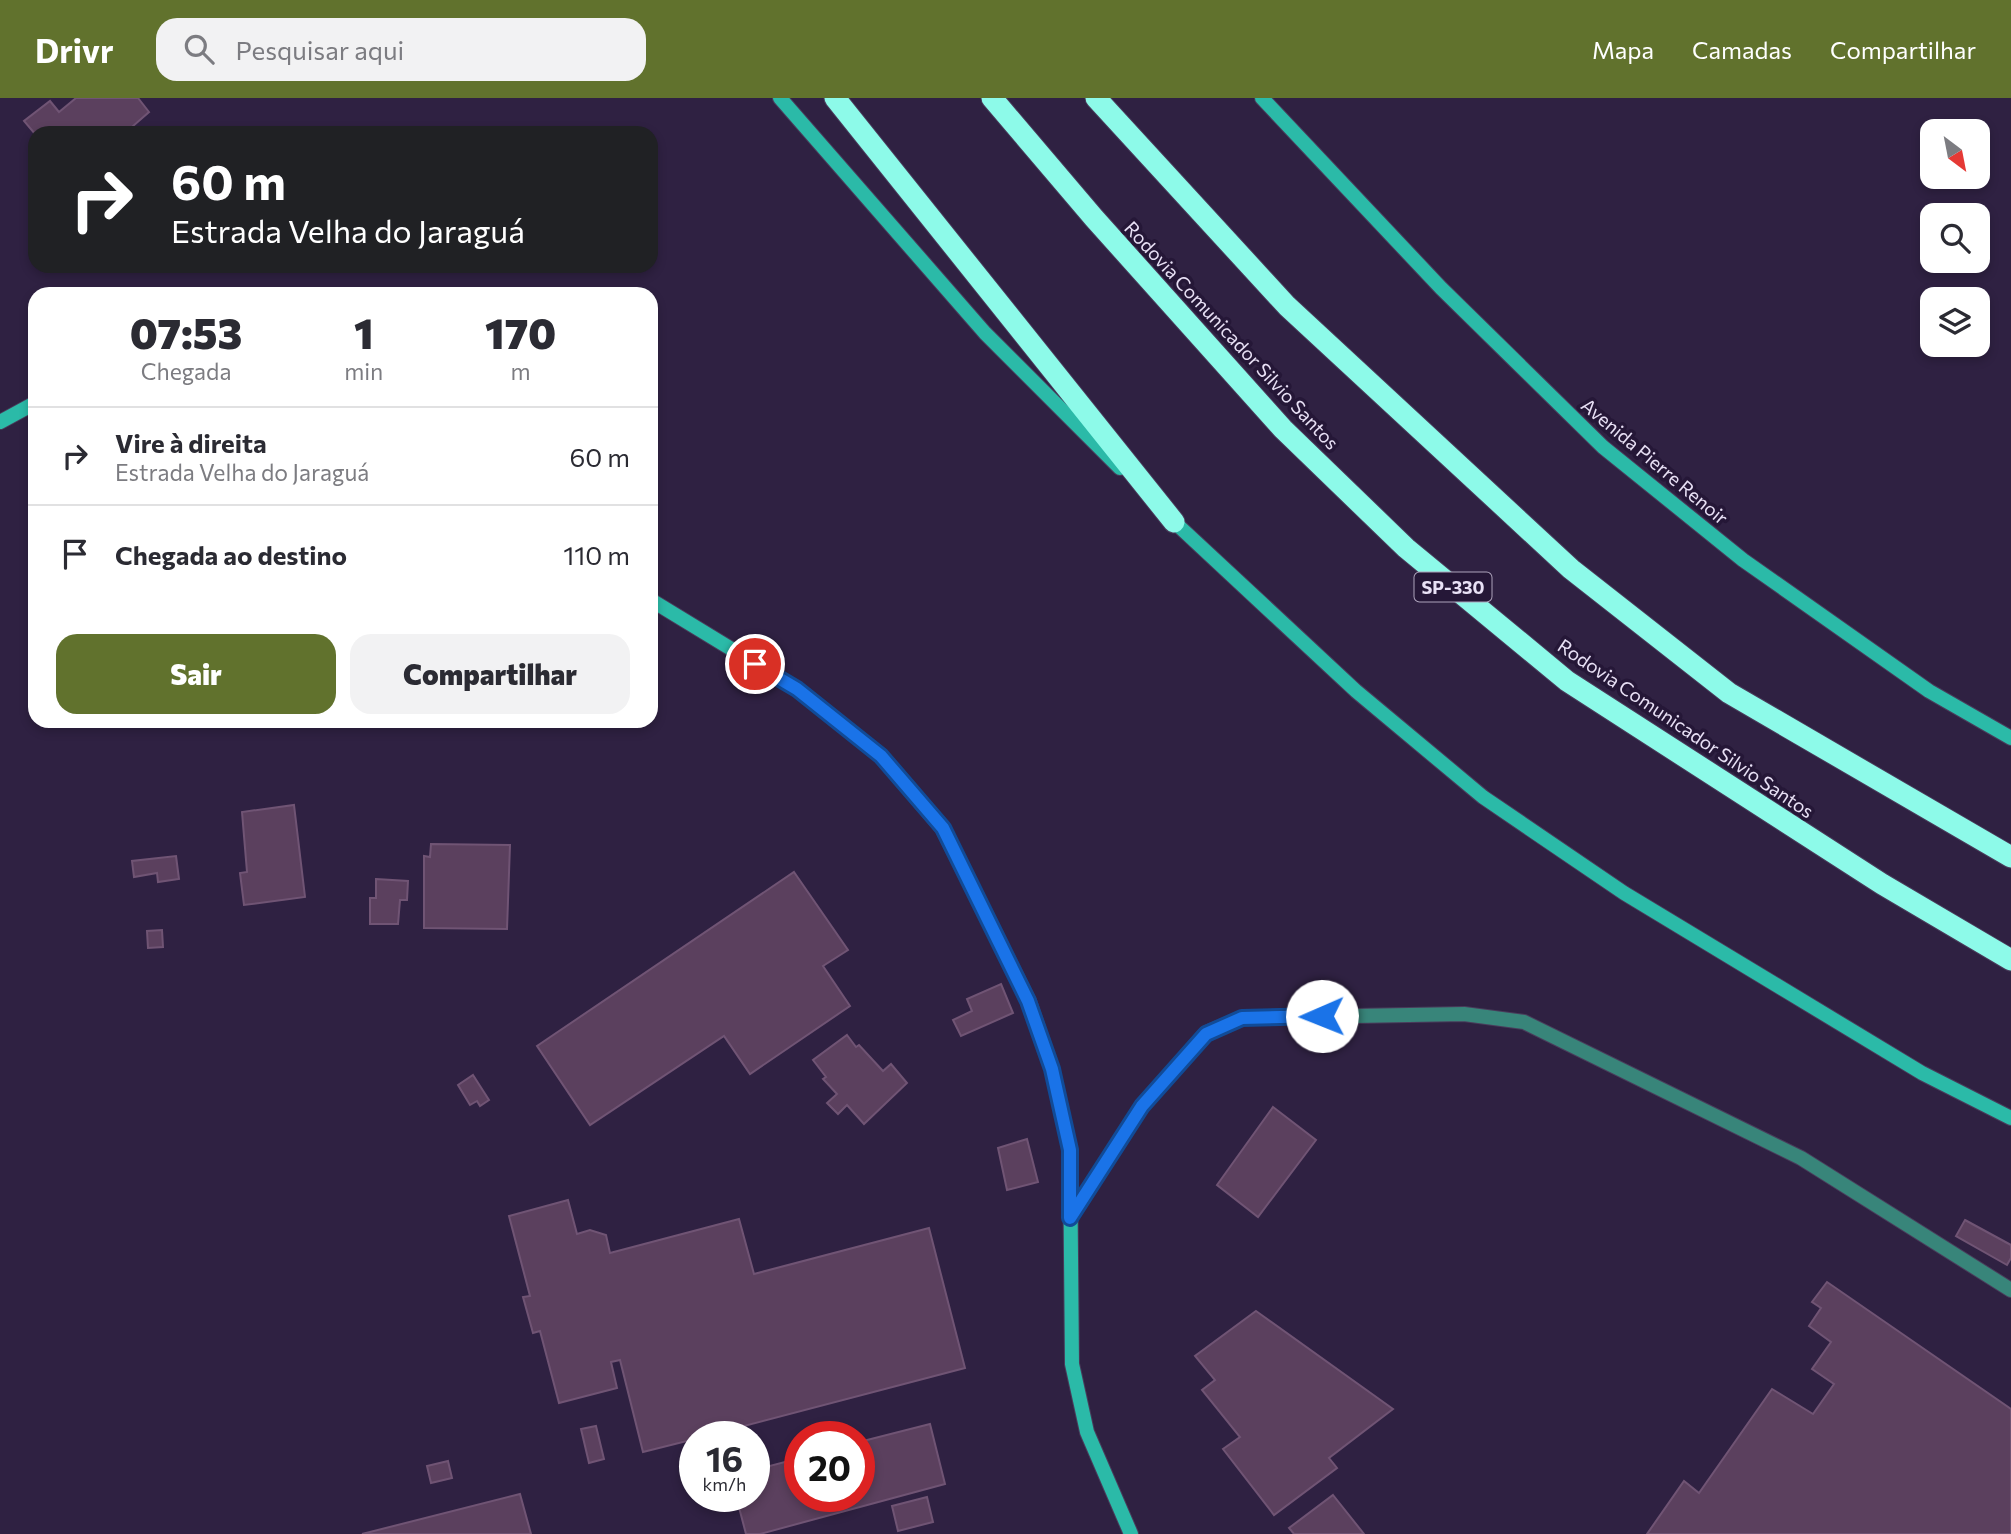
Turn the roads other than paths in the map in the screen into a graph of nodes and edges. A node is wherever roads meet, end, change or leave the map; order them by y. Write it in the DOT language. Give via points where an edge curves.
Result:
graph roads {
  1 [pos="779,98"];
  2 [pos="835,98"];
  3 [pos="992,98"];
  4 [pos="1096,98"];
  5 [pos="1262,98"];
  6 [pos="28,407"];
  7 [pos="0,422"];
  8 [pos="1174,522"];
  9 [pos="658,604"];
  10 [pos="2011,738"];
  11 [pos="2011,857"];
  12 [pos="2011,960"];
  13 [pos="2011,1118"];
  14 [pos="1070,1218"];
  15 [pos="2011,1290"];
  16 [pos="1131,1534"];
  1 -- 8 [label="street" via="985,333"];
  2 -- 8 [label="highway"];
  3 -- 12 [label="highway, Rodovia Comunicador Silvio Santos / SP-330" via="1283,429 1406,548 1567,681 1882,884"];
  4 -- 11 [label="highway" via="1287,306 1571,569 1729,693"];
  5 -- 10 [label="street, Avenida Pierre Renoir" via="1441,288 1603,447 1754,568 1929,691"];
  6 -- 7 [label="street"];
  8 -- 13 [label="street" via="1356,691 1483,797 1624,893 1922,1073"];
  9 -- 14 [label="street" via="797,689 881,756 943,828 1028,1001 1052,1069 1070,1150"];
  14 -- 15 [label="lane" via="1142,1106 1206,1034 1242,1018 1464,1014 1524,1022 1801,1158"];
  14 -- 16 [label="street" via="1072,1364 1087,1432"];
}
